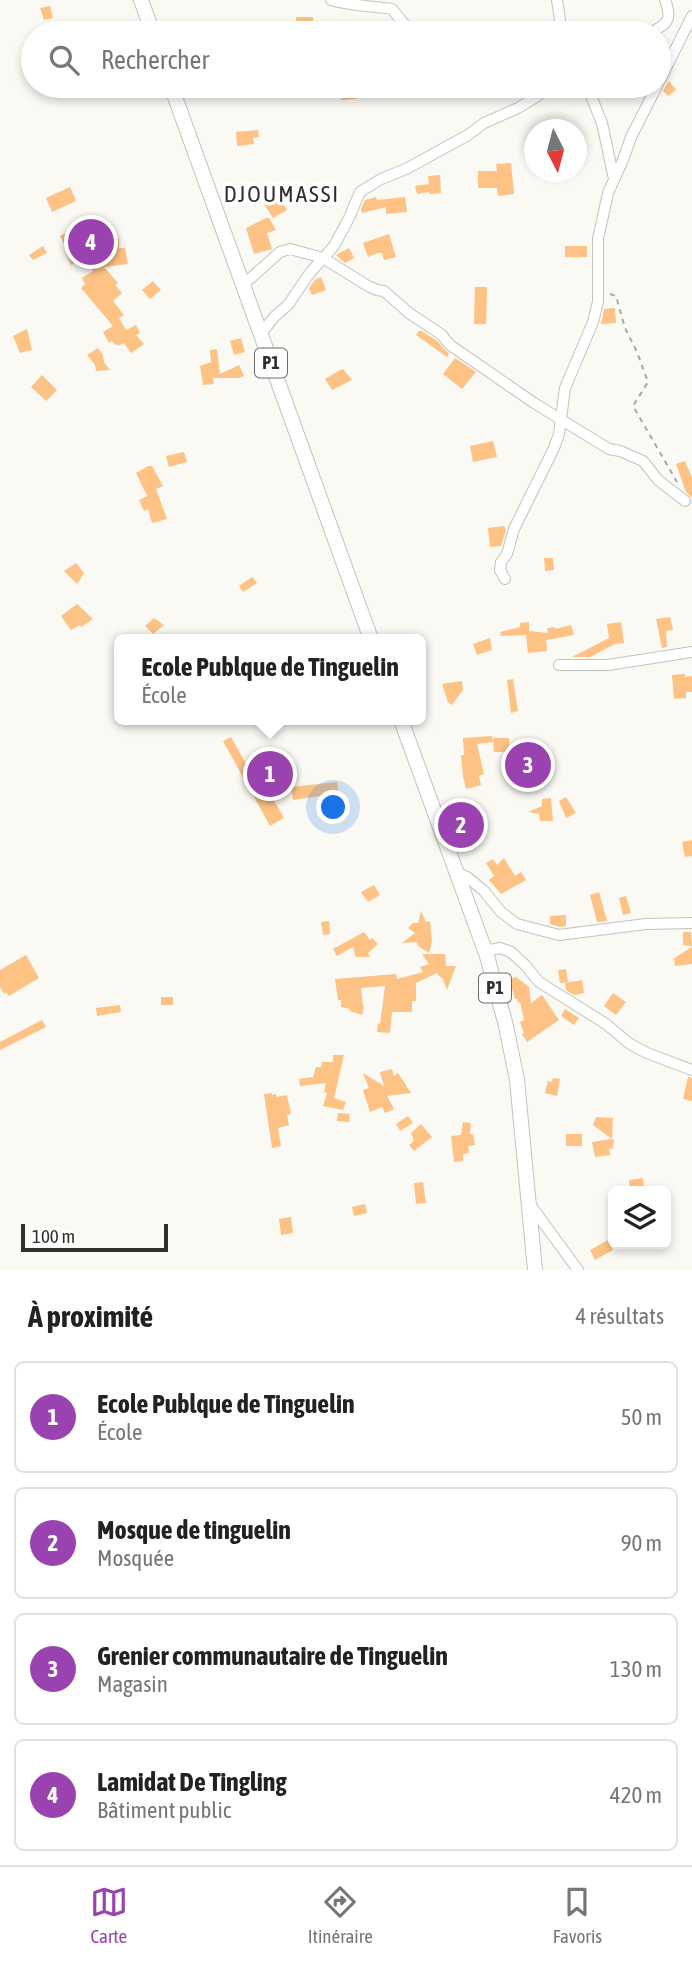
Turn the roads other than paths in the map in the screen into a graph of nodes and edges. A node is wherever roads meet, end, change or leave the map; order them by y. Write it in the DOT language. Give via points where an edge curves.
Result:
graph roads {
  1 [pos="141,0"];
  2 [pos="331,0"];
  3 [pos="557,0"];
  4 [pos="665,0"];
  5 [pos="692,16"];
  6 [pos="149,21"];
  7 [pos="402,21"];
  8 [pos="560,21"];
  9 [pos="667,21"];
  10 [pos="671,58"];
  11 [pos="175,98"];
  12 [pos="534,98"];
  13 [pos="593,98"];
  14 [pos="651,98"];
  15 [pos="614,179"];
  16 [pos="323,258"];
  17 [pos="243,285"];
  18 [pos="261,334"];
  19 [pos="559,419"];
  20 [pos="685,500"];
  21 [pos="505,579"];
  22 [pos="369,634"];
  23 [pos="692,652"];
  24 [pos="559,665"];
  25 [pos="403,725"];
  26 [pos="456,872"];
  27 [pos="692,923"];
  28 [pos="485,951"];
  29 [pos="692,1070"];
  30 [pos="529,1203"];
  31 [pos="535,1270"];
  32 [pos="579,1270"];
  1 -- 6 [label="main road"];
  2 -- 7 [label="street" via="393,9"];
  3 -- 8 [label="street"];
  4 -- 9 [label="street"];
  5 -- 10 [label="street"];
  11 -- 17 [label="main road, P1"];
  12 -- 16 [label="street" via="360,192 334,246"];
  13 -- 15 [label="street"];
  14 -- 15 [label="street"];
  15 -- 19 [label="street" via="598,239 599,291 593,322 565,388"];
  16 -- 17 [label="street" via="290,249 280,252"];
  16 -- 18 [label="street"];
  16 -- 19 [label="street" via="384,291 450,345"];
  17 -- 18 [label="main road, P1"];
  18 -- 22 [label="main road, P1"];
  19 -- 20 [label="street" via="610,449 643,461 658,480"];
  19 -- 21 [label="street" via="554,448 501,562"];
  23 -- 24 [label="street" via="608,665"];
  25 -- 26 [label="main road, P1"];
  26 -- 27 [label="street" via="484,891 517,924 559,935"];
  26 -- 28 [label="main road, P1"];
  28 -- 29 [label="street" via="500,948 511,952 539,982 630,1044"];
  28 -- 30 [label="main road, P1" via="517,1080"];
  30 -- 31 [label="main road, P1"];
  30 -- 32 [label="street"];
}
